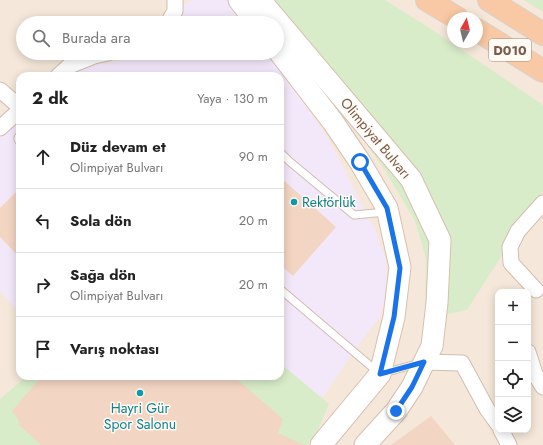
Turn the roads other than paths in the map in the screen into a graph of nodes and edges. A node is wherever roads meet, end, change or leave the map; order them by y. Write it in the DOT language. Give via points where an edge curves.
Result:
graph roads {
  1 [pos="175,0"];
  2 [pos="239,0"];
  3 [pos="260,0"];
  4 [pos="428,0"];
  5 [pos="490,0"];
  6 [pos="447,12"];
  7 [pos="172,16"];
  8 [pos="252,16"];
  9 [pos="273,16"];
  10 [pos="284,28"];
  11 [pos="483,34"];
  12 [pos="543,34"];
  13 [pos="284,59"];
  14 [pos="84,60"];
  15 [pos="543,71"];
  16 [pos="63,72"];
  17 [pos="0,90"];
  18 [pos="16,104"];
  19 [pos="16,114"];
  20 [pos="0,128"];
  21 [pos="284,156"];
  22 [pos="543,203"];
  23 [pos="388,212"];
  24 [pos="284,292"];
  25 [pos="536,292"];
  26 [pos="531,361"];
  27 [pos="424,362"];
  28 [pos="380,374"];
  29 [pos="543,387"];
  30 [pos="495,420"];
  31 [pos="503,433"];
  32 [pos="321,445"];
  33 [pos="365,445"];
  34 [pos="509,445"];
  1 -- 7 [label="street"];
  2 -- 8 [label="main road"];
  3 -- 9 [label="main road, Olimpiyat Bulvarı"];
  4 -- 6 [label="highway"];
  5 -- 12 [label="highway, D010"];
  10 -- 27 [label="main road, Olimpiyat Bulvarı" via="411,179 440,240 436,317 432,346"];
  11 -- 15 [label="highway, D010"];
  13 -- 23 [label="main road, Olimpiyat Bulvarı" via="360,162"];
  14 -- 16 [label="street"];
  17 -- 18 [label="street"];
  19 -- 20 [label="street"];
  21 -- 23 [label="lane" via="354,215"];
  22 -- 25 [label="street" via="518,231 510,247 511,263"];
  23 -- 28 [label="main road, Olimpiyat Bulvarı" via="400,268 394,317"];
  24 -- 28 [label="lane"];
  26 -- 29 [label="street"];
  27 -- 28 [label="lane"];
  27 -- 30 [label="street" via="462,362"];
  27 -- 33 [label="main road, Olimpiyat Bulvarı" via="396,411"];
  28 -- 32 [label="main road, Olimpiyat Bulvarı"];
  31 -- 34 [label="street"];
}
